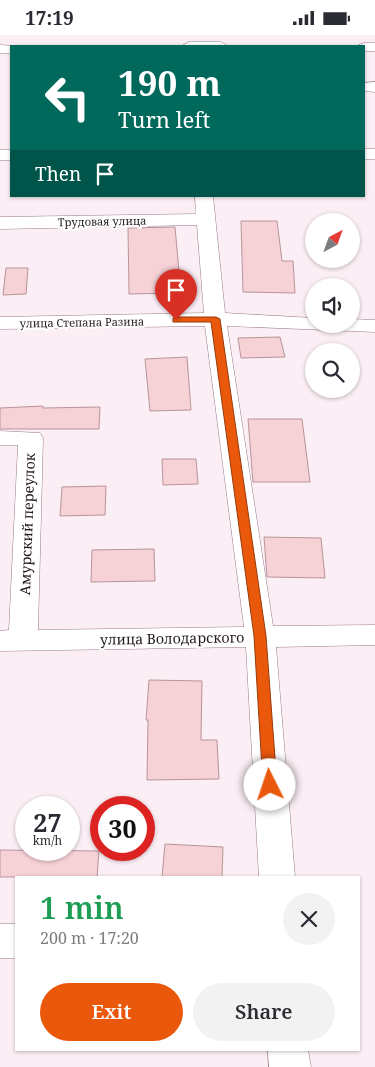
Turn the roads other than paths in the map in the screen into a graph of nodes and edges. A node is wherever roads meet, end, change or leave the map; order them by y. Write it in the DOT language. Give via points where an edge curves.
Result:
graph roads {
  1 [pos="204,208"];
  2 [pos="0,223"];
  3 [pos="216,319"];
  4 [pos="0,323"];
  5 [pos="305,323"];
  6 [pos="360,325"];
  7 [pos="375,326"];
  8 [pos="0,438"];
  9 [pos="375,635"];
  10 [pos="260,636"];
  11 [pos="11,641"];
  12 [pos="276,876"];
  13 [pos="0,941"];
  14 [pos="15,941"];
  15 [pos="288,1051"];
  16 [pos="290,1067"];
  1 -- 2 [label="street, Трудовая улица"];
  1 -- 3 [label="street"];
  3 -- 4 [label="street, улица Степана Разина"];
  3 -- 5 [label="street, улица Степана Разина"];
  3 -- 10 [label="street"];
  6 -- 7 [label="street"];
  8 -- 11 [label="street, Амурский переулок" via="31,438"];
  9 -- 10 [label="street, улица Володарского"];
  10 -- 11 [label="street, улица Володарского"];
  10 -- 12 [label="street"];
  13 -- 14 [label="street"];
  15 -- 16 [label="street"];
}
